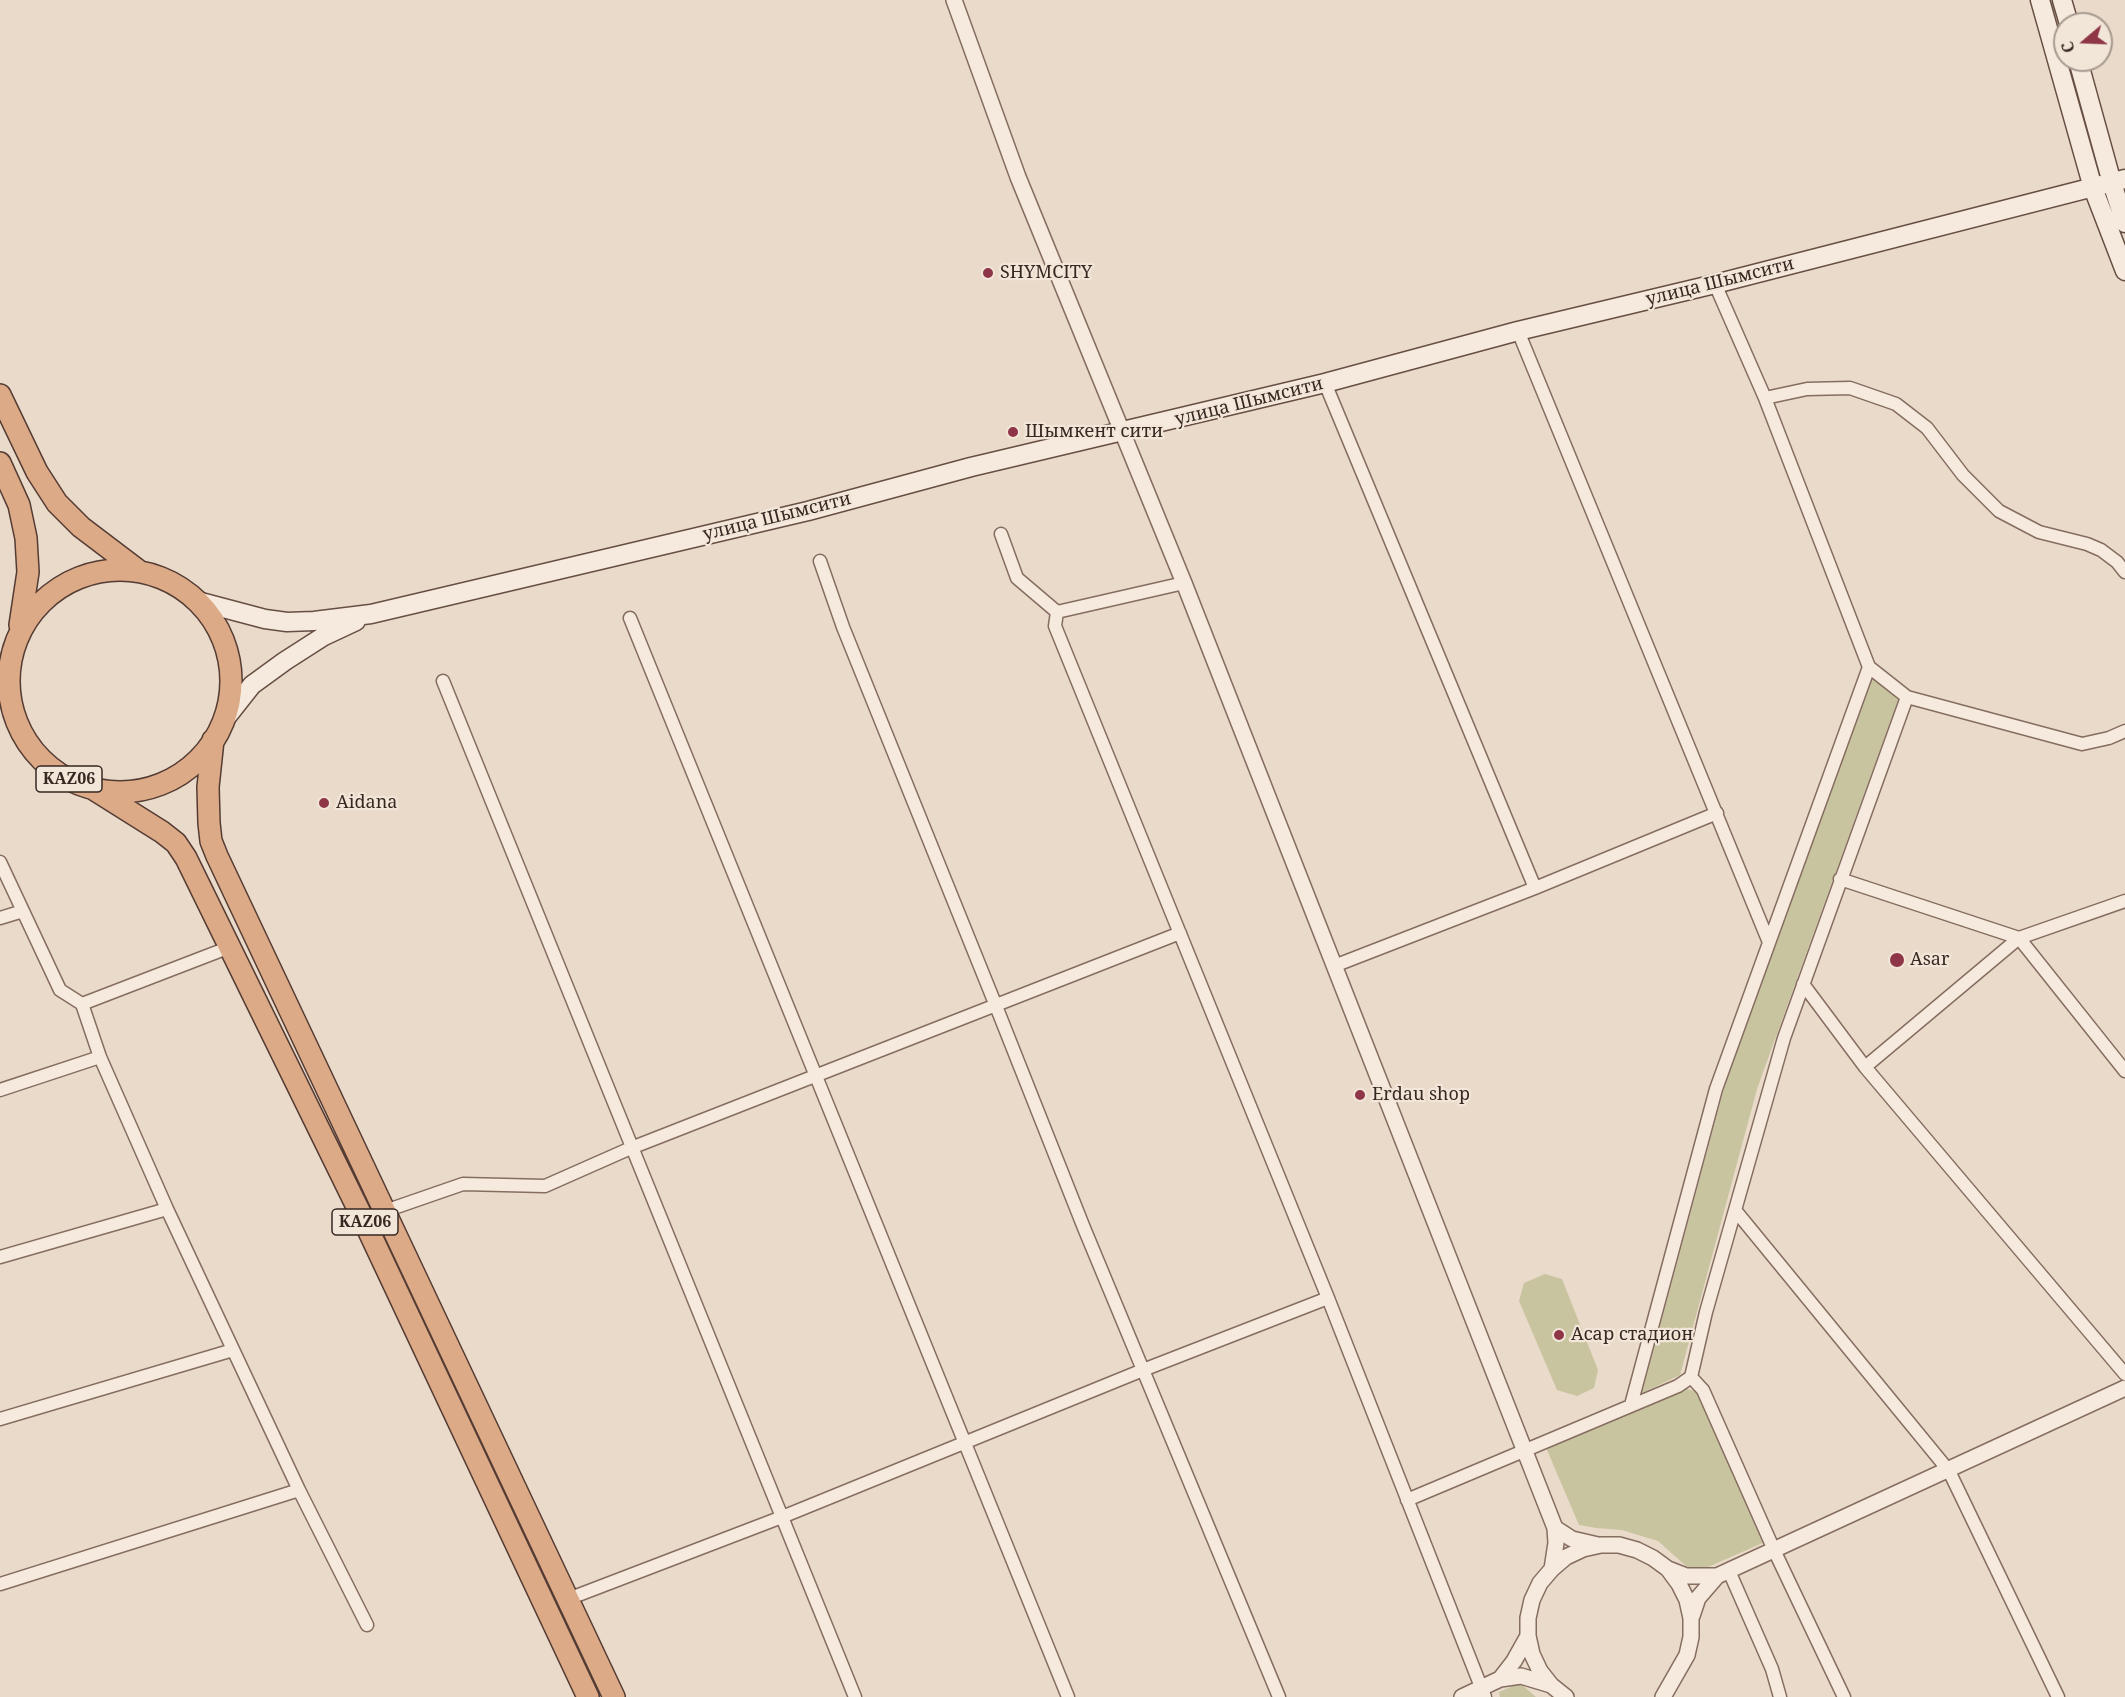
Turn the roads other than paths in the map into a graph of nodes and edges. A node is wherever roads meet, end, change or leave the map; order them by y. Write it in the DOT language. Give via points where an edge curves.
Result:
graph roads {
  1 [pos="954,0"];
  2 [pos="2040,0"];
  3 [pos="2082,72"];
  4 [pos="2118,181"];
  5 [pos="2093,188"];
  6 [pos="2125,223"];
  7 [pos="2125,271"];
  8 [pos="1715,284"];
  9 [pos="1518,331"];
  10 [pos="1325,383"];
  11 [pos="0,395"];
  12 [pos="1765,398"];
  13 [pos="1122,432"];
  14 [pos="0,463"];
  15 [pos="1001,534"];
  16 [pos="820,561"];
  17 [pos="139,571"];
  18 [pos="2125,572"];
  19 [pos="1184,583"];
  20 [pos="197,601"];
  21 [pos="1057,612"];
  22 [pos="371,614"];
  23 [pos="630,618"];
  24 [pos="18,637"];
  25 [pos="1869,667"];
  26 [pos="442,681"];
  27 [pos="1907,697"];
  28 [pos="2125,731"];
  29 [pos="218,732"];
  30 [pos="92,788"];
  31 [pos="1717,813"];
  32 [pos="0,862"];
  33 [pos="1840,879"];
  34 [pos="1535,888"];
  35 [pos="2125,901"];
  36 [pos="23,911"];
  37 [pos="0,918"];
  38 [pos="1180,933"];
  39 [pos="2019,939"];
  40 [pos="1768,940"];
  41 [pos="230,947"];
  42 [pos="1334,966"];
  43 [pos="1803,984"];
  44 [pos="82,1004"];
  45 [pos="996,1005"];
  46 [pos="100,1057"];
  47 [pos="1865,1066"];
  48 [pos="2125,1071"];
  49 [pos="816,1075"];
  50 [pos="0,1090"];
  51 [pos="631,1148"];
  52 [pos="167,1209"];
  53 [pos="1734,1210"];
  54 [pos="384,1211"];
  55 [pos="0,1257"];
  56 [pos="1328,1298"];
  57 [pos="233,1350"];
  58 [pos="1143,1370"];
  59 [pos="2125,1374"];
  60 [pos="1691,1377"];
  61 [pos="2125,1388"];
  62 [pos="1631,1405"];
  63 [pos="0,1419"];
  64 [pos="965,1444"];
  65 [pos="1525,1450"];
  66 [pos="1948,1471"];
  67 [pos="300,1490"];
  68 [pos="1407,1500"];
  69 [pos="782,1517"];
  70 [pos="1556,1528"];
  71 [pos="1601,1545"];
  72 [pos="1774,1550"];
  73 [pos="1552,1569"];
  74 [pos="1668,1569"];
  75 [pos="1723,1574"];
  76 [pos="0,1584"];
  77 [pos="568,1599"];
  78 [pos="1691,1618"];
  79 [pos="367,1625"];
  80 [pos="1528,1636"];
  81 [pos="1500,1679"];
  82 [pos="1551,1685"];
  83 [pos="1666,1691"];
  84 [pos="1483,1693"];
  85 [pos="588,1697"];
  86 [pos="614,1697"];
  87 [pos="855,1697"];
  88 [pos="1068,1697"];
  89 [pos="1279,1697"];
  90 [pos="1462,1697"];
  91 [pos="1566,1697"];
  92 [pos="1654,1697"];
  93 [pos="1780,1697"];
  94 [pos="1844,1697"];
  95 [pos="2058,1697"];
  1 -- 13 [label="street" via="1018,177"];
  2 -- 5 [label="main road"];
  3 -- 4 [label="main road"];
  4 -- 5 [label="main road, улица Шымсити"];
  4 -- 6 [label="main road"];
  5 -- 7 [label="main road"];
  5 -- 8 [label="main road, улица Шымсити"];
  8 -- 9 [label="main road, улица Шымсити"];
  8 -- 12 [label="street"];
  9 -- 10 [label="main road, улица Шымсити"];
  9 -- 31 [label="street"];
  10 -- 13 [label="main road, улица Шымсити"];
  10 -- 34 [label="street"];
  11 -- 17 [label="highway, KАZ06" via="37,472 57,503 81,527"];
  12 -- 18 [label="street" via="1807,389 1850,388 1896,405 1927,428 1963,475 1999,511 2039,532 2101,550"];
  12 -- 25 [label="street"];
  13 -- 19 [label="street"];
  13 -- 22 [label="main road, улица Шымсити"];
  14 -- 24 [label="highway, KАZ06" via="19,505 26,538 28,572"];
  15 -- 21 [label="street" via="1017,578"];
  16 -- 45 [label="street"];
  17 -- 20 [label="highway, KАZ06" via="170,582"];
  17 -- 24 [label="highway, KАZ06" via="104,571 64,585 42,602"];
  19 -- 21 [label="street"];
  19 -- 42 [label="street"];
  20 -- 22 [label="main road, улица Шымсити" via="287,622"];
  20 -- 29 [label="highway, KАZ06" via="217,627 228,658 230,691"];
  21 -- 38 [label="street" via="1055,626"];
  22 -- 29 [label="main road, улица Шымсити" via="324,636 252,685"];
  23 -- 49 [label="street"];
  24 -- 30 [label="highway, KАZ06" via="9,683 20,729 35,752 55,771"];
  25 -- 27 [label="street"];
  25 -- 40 [label="street"];
  26 -- 51 [label="street"];
  27 -- 28 [label="street" via="2082,744"];
  27 -- 33 [label="street"];
  29 -- 30 [label="highway, KАZ06" via="190,766 160,784 126,792"];
  29 -- 54 [label="highway, KАZ06" via="208,787 211,841"];
  30 -- 41 [label="highway, KАZ06" via="176,843"];
  31 -- 34 [label="street"];
  31 -- 40 [label="street"];
  32 -- 36 [label="street"];
  33 -- 39 [label="street"];
  33 -- 43 [label="street"];
  34 -- 42 [label="street"];
  35 -- 39 [label="street"];
  36 -- 37 [label="street"];
  36 -- 44 [label="street" via="60,990"];
  38 -- 45 [label="street"];
  38 -- 56 [label="street"];
  39 -- 47 [label="street"];
  39 -- 48 [label="street"];
  40 -- 62 [label="street" via="1716,1089"];
  41 -- 44 [label="street"];
  41 -- 85 [label="highway, KАZ06"];
  42 -- 65 [label="street"];
  43 -- 47 [label="street"];
  43 -- 53 [label="street"];
  44 -- 46 [label="street"];
  45 -- 49 [label="street"];
  45 -- 58 [label="street"];
  46 -- 50 [label="street"];
  46 -- 52 [label="street"];
  47 -- 59 [label="street"];
  49 -- 51 [label="street"];
  49 -- 64 [label="street"];
  51 -- 54 [label="street" via="545,1186 463,1184"];
  51 -- 69 [label="street"];
  52 -- 55 [label="street"];
  52 -- 57 [label="street"];
  53 -- 60 [label="street"];
  53 -- 66 [label="street"];
  54 -- 77 [label="highway, KАZ06"];
  56 -- 58 [label="street"];
  56 -- 68 [label="street"];
  57 -- 63 [label="street"];
  57 -- 67 [label="street"];
  58 -- 64 [label="street"];
  58 -- 89 [label="street"];
  60 -- 62 [label="street"];
  60 -- 72 [label="street" via="1704,1390"];
  61 -- 66 [label="street"];
  62 -- 65 [label="street"];
  64 -- 69 [label="street"];
  64 -- 88 [label="street"];
  65 -- 68 [label="street"];
  65 -- 70 [label="street"];
  66 -- 72 [label="street"];
  66 -- 95 [label="street"];
  67 -- 76 [label="street"];
  67 -- 79 [label="street"];
  68 -- 84 [label="street"];
  69 -- 77 [label="street"];
  69 -- 87 [label="street"];
  70 -- 71 [label="street" via="1572,1539"];
  70 -- 73 [label="street"];
  71 -- 73 [label="street" via="1566,1557"];
  71 -- 74 [label="street" via="1637,1550"];
  72 -- 75 [label="street"];
  72 -- 94 [label="street"];
  73 -- 80 [label="street" via="1532,1600"];
  74 -- 75 [label="street" via="1686,1576"];
  74 -- 78 [label="street" via="1687,1600"];
  75 -- 78 [label="street" via="1698,1598"];
  75 -- 93 [label="street" via="1772,1668"];
  77 -- 86 [label="highway, KАZ06"];
  78 -- 83 [label="street" via="1687,1655"];
  80 -- 81 [label="street"];
  80 -- 82 [label="street" via="1532,1654"];
  81 -- 82 [label="street" via="1521,1676"];
  81 -- 84 [label="street"];
  82 -- 91 [label="street"];
  83 -- 92 [label="street"];
  84 -- 90 [label="street"];
}
